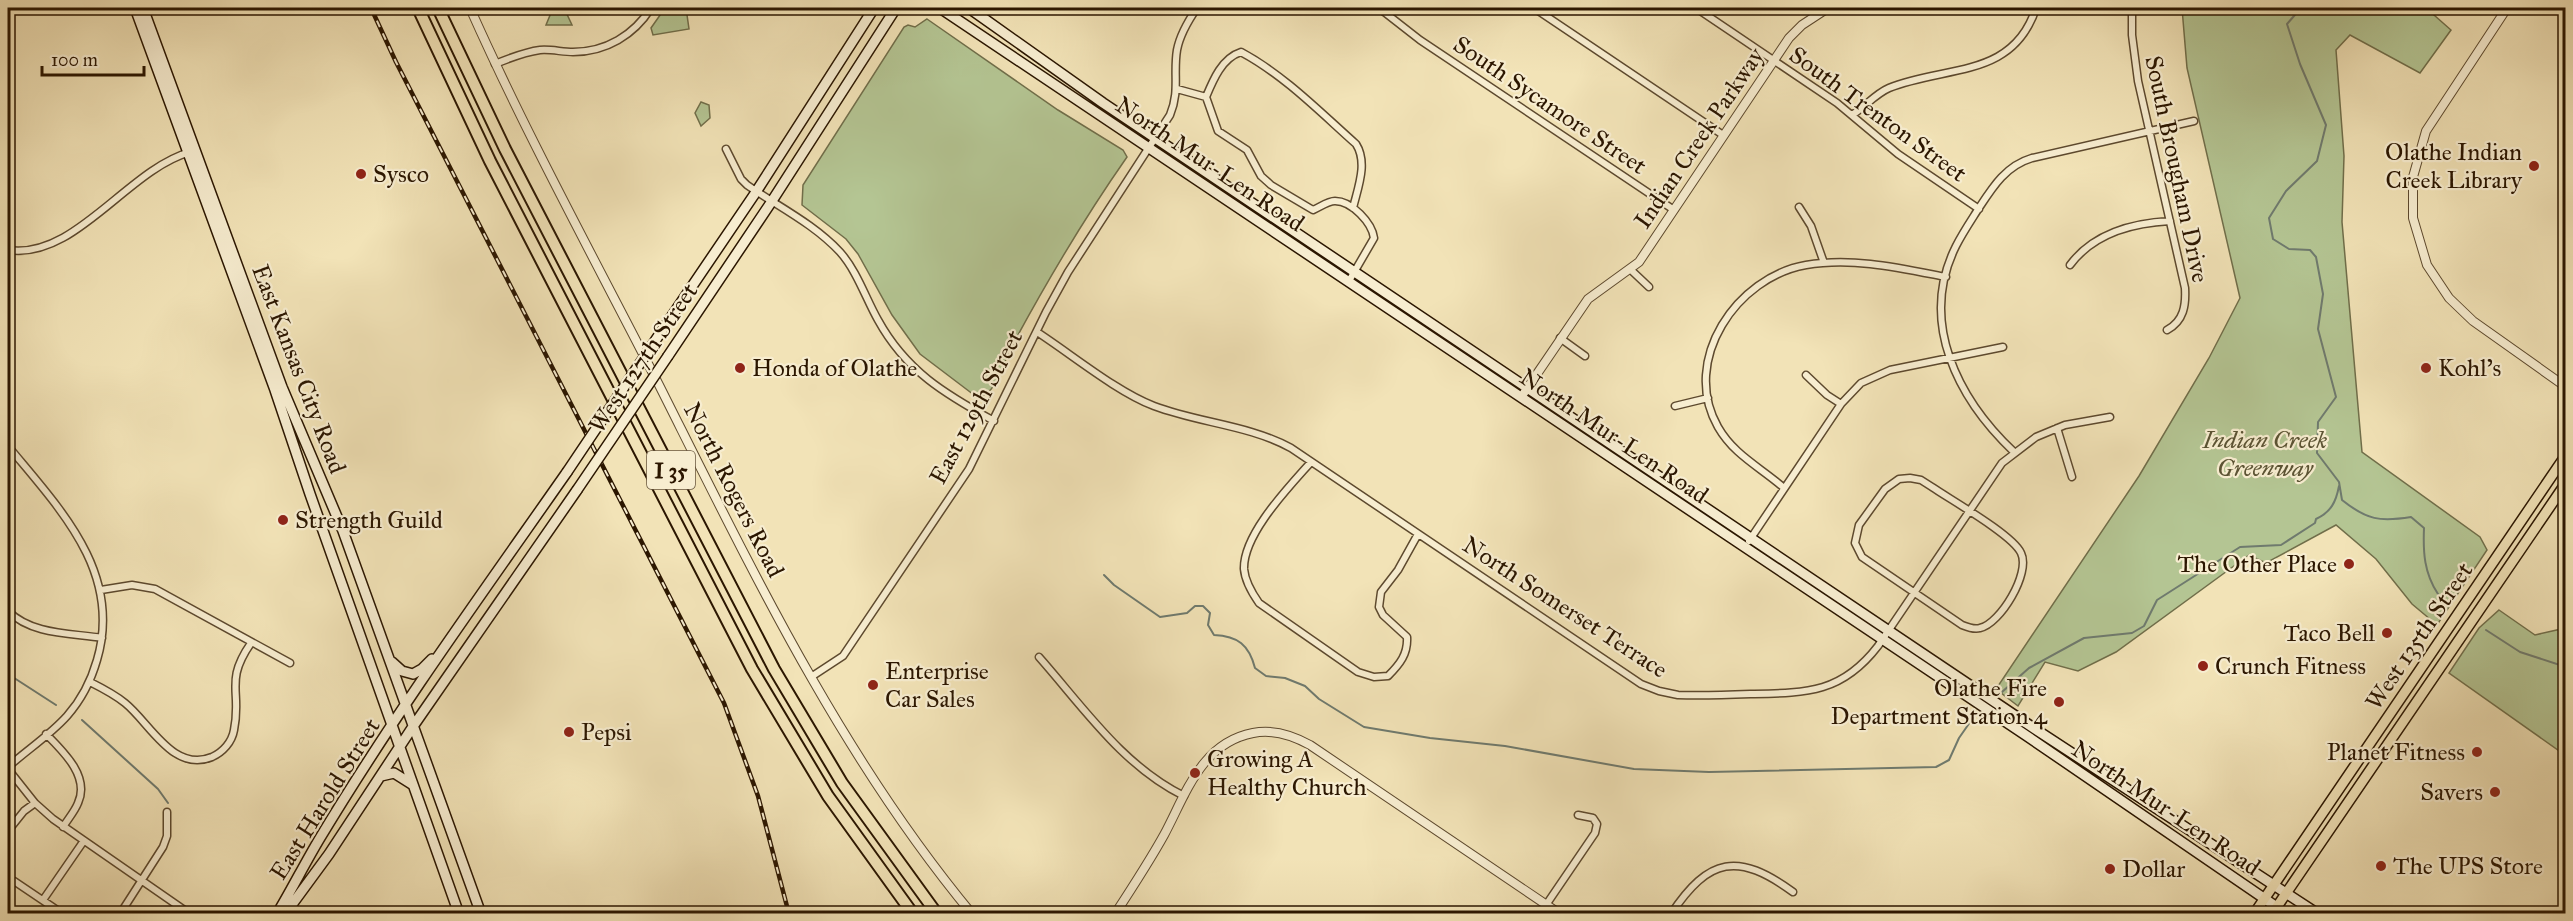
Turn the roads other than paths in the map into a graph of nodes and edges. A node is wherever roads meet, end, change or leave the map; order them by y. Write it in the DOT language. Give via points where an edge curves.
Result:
graph roads {
  1 [pos="135,8"];
  2 [pos="143,8"];
  3 [pos="418,8"];
  4 [pos="438,8"];
  5 [pos="470,8"];
  6 [pos="651,8"];
  7 [pos="874,8"];
  8 [pos="896,8"];
  9 [pos="940,8"];
  10 [pos="969,8"];
  11 [pos="1197,8"];
  12 [pos="1379,8"];
  13 [pos="1534,8"];
  14 [pos="1699,8"];
  15 [pos="1828,8"];
  16 [pos="2036,8"];
  17 [pos="2132,8"];
  18 [pos="2507,8"];
  19 [pos="1774,60"];
  20 [pos="495,64"];
  21 [pos="1177,89"];
  22 [pos="1206,97"];
  23 [pos="1852,115"];
  24 [pos="2194,121"];
  25 [pos="2149,131"];
  26 [pos="1723,135"];
  27 [pos="1156,139"];
  28 [pos="1150,147"];
  29 [pos="726,149"];
  30 [pos="191,152"];
  31 [pos="756,192"];
  32 [pos="772,201"];
  33 [pos="1799,207"];
  34 [pos="1353,208"];
  35 [pos="1979,209"];
  36 [pos="1674,210"];
  37 [pos="2170,221"];
  38 [pos="8,250"];
  39 [pos="1824,264"];
  40 [pos="2070,265"];
  41 [pos="1631,270"];
  42 [pos="1355,273"];
  43 [pos="1946,277"];
  44 [pos="1350,281"];
  45 [pos="1649,287"];
  46 [pos="2167,330"];
  47 [pos="1037,332"];
  48 [pos="1560,338"];
  49 [pos="2003,347"];
  50 [pos="1585,356"];
  51 [pos="1949,358"];
  52 [pos="1806,375"];
  53 [pos="1528,387"];
  54 [pos="2565,387"];
  55 [pos="1521,397"];
  56 [pos="1708,398"];
  57 [pos="1840,404"];
  58 [pos="1675,406"];
  59 [pos="2110,417"];
  60 [pos="994,421"];
  61 [pos="2057,428"];
  62 [pos="8,446"];
  63 [pos="2014,452"];
  64 [pos="2565,455"];
  65 [pos="1311,462"];
  66 [pos="2072,477"];
  67 [pos="2565,483"];
  68 [pos="1784,488"];
  69 [pos="1968,512"];
  70 [pos="1418,534"];
  71 [pos="1751,537"];
  72 [pos="1745,546"];
  73 [pos="101,590"];
  74 [pos="1913,592"];
  75 [pos="8,611"];
  76 [pos="1888,630"];
  77 [pos="102,638"];
  78 [pos="1882,639"];
  79 [pos="448,642"];
  80 [pos="251,643"];
  81 [pos="1039,657"];
  82 [pos="391,662"];
  83 [pos="290,663"];
  84 [pos="811,677"];
  85 [pos="90,682"];
  86 [pos="407,705"];
  87 [pos="414,724"];
  88 [pos="392,727"];
  89 [pos="46,734"];
  90 [pos="399,747"];
  91 [pos="8,768"];
  92 [pos="379,777"];
  93 [pos="413,786"];
  94 [pos="1184,796"];
  95 [pos="35,803"];
  96 [pos="167,812"];
  97 [pos="1578,815"];
  98 [pos="63,827"];
  99 [pos="8,831"];
  100 [pos="83,842"];
  101 [pos="14,880"];
  102 [pos="142,881"];
  103 [pos="2273,885"];
  104 [pos="1793,892"];
  105 [pos="2287,892"];
  106 [pos="2264,898"];
  107 [pos="43,900"];
  108 [pos="1546,905"];
  109 [pos="2274,910"];
  110 [pos="63,914"];
  111 [pos="120,914"];
  112 [pos="190,914"];
  113 [pos="277,914"];
  114 [pos="285,914"];
  115 [pos="459,914"];
  116 [pos="481,914"];
  117 [pos="913,914"];
  118 [pos="937,914"];
  119 [pos="972,914"];
  120 [pos="1115,914"];
  121 [pos="1560,914"];
  122 [pos="1671,914"];
  123 [pos="2254,914"];
  124 [pos="2287,914"];
  125 [pos="2318,914"];
  1 -- 30 [label="main road, East Kansas City Road"];
  2 -- 30 [label="main road, East Kansas City Road"];
  3 -- 117 [label="highway, I 35" via="490,160 752,669 828,796"];
  4 -- 118 [label="highway, I 35" via="505,149 774,669 848,791"];
  5 -- 20 [label="street, North Rogers Road"];
  6 -- 20 [label="street" via="636,27 611,44 585,51 528,52"];
  7 -- 31 [label="main road, West 127th Street"];
  8 -- 32 [label="main road, West 127th Street"];
  9 -- 28 [label="main road, North Mur-Len Road"];
  10 -- 27 [label="main road, North Mur-Len Road"];
  11 -- 21 [label="street" via="1180,38"];
  12 -- 36 [label="street, South Sycamore Street" via="1420,40"];
  13 -- 26 [label="street"];
  14 -- 19 [label="street, South Trenton Street"];
  15 -- 19 [label="street, Indian Creek Parkway" via="1802,25"];
  16 -- 23 [label="street" via="2024,34 1997,58 1888,88"];
  17 -- 25 [label="street, South Brougham Drive" via="2134,62"];
  18 -- 54 [label="street" via="2434,116 2420,148 2412,194 2416,234 2435,279 2460,310"];
  19 -- 23 [label="street, South Trenton Street"];
  19 -- 26 [label="street, Indian Creek Parkway"];
  20 -- 84 [label="street, North Rogers Road" via="585,246"];
  21 -- 22 [label="street"];
  21 -- 27 [label="street, East 129th Street" via="1173,107"];
  22 -- 34 [label="street" via="1218,131 1248,150 1261,176 1271,185 1313,210 1332,201"];
  22 -- 34 [label="street" via="1212,80 1229,59 1241,52 1251,57 1301,95 1361,151 1361,174"];
  23 -- 35 [label="street, South Trenton Street" via="1905,159"];
  24 -- 25 [label="street"];
  25 -- 35 [label="street" via="2024,160 2001,176"];
  25 -- 37 [label="street, South Brougham Drive"];
  26 -- 36 [label="street, Indian Creek Parkway"];
  27 -- 28 [label="street, East 129th Street"];
  27 -- 42 [label="main road, North Mur-Len Road"];
  28 -- 44 [label="main road, North Mur-Len Road"];
  28 -- 47 [label="street, East 129th Street" via="1068,272"];
  29 -- 31 [label="street" via="741,179"];
  30 -- 38 [label="street" via="162,164 58,241 29,251"];
  30 -- 82 [label="main road, East Kansas City Road" via="282,387 343,531"];
  30 -- 88 [label="main road, East Kansas City Road"];
  31 -- 32 [label="street"];
  31 -- 79 [label="main road, West 127th Street, bridge"];
  32 -- 60 [label="street" via="825,237 842,255 879,323 914,369 943,393"];
  32 -- 87 [label="main road, West 127th Street, bridge"];
  33 -- 39 [label="street" via="1811,226"];
  34 -- 42 [label="street" via="1373,231 1374,238"];
  35 -- 43 [label="street" via="1954,248"];
  36 -- 41 [label="street, Indian Creek Parkway"];
  37 -- 40 [label="street" via="2103,236 2087,246"];
  37 -- 46 [label="street, South Brougham Drive" via="2185,296 2181,317"];
  39 -- 43 [label="street" via="1885,265"];
  39 -- 56 [label="street" via="1779,272 1736,304 1717,332 1710,353"];
  41 -- 45 [label="street"];
  41 -- 48 [label="street, Indian Creek Parkway" via="1588,299"];
  42 -- 44 [label="street"];
  42 -- 53 [label="main road, North Mur-Len Road"];
  43 -- 51 [label="street" via="1941,306"];
  44 -- 55 [label="main road, North Mur-Len Road"];
  47 -- 60 [label="street, East 129th Street"];
  47 -- 65 [label="street, North Somerset Terrace" via="1137,398 1186,417 1265,435"];
  48 -- 50 [label="street"];
  48 -- 53 [label="street, Indian Creek Parkway"];
  49 -- 51 [label="street"];
  51 -- 57 [label="street" via="1890,370 1867,379"];
  51 -- 63 [label="street" via="1965,393 1994,433"];
  52 -- 57 [label="street"];
  53 -- 55 [label="street, Indian Creek Parkway"];
  53 -- 71 [label="main road, North Mur-Len Road"];
  55 -- 72 [label="main road, North Mur-Len Road"];
  56 -- 58 [label="street"];
  56 -- 68 [label="street" via="1714,419 1732,447"];
  57 -- 68 [label="street"];
  59 -- 61 [label="street, North Somerset Terrace"];
  60 -- 84 [label="street, East 129th Street" via="969,469 843,656"];
  61 -- 63 [label="street, North Somerset Terrace"];
  61 -- 66 [label="street"];
  62 -- 73 [label="street" via="79,539"];
  63 -- 69 [label="street, North Somerset Terrace" via="1990,477"];
  64 -- 103 [label="main road, West 135th Street"];
  65 -- 70 [label="street, North Somerset Terrace"];
  65 -- 70 [label="street" via="1252,538 1244,569 1258,603 1358,672 1388,676 1400,665 1407,649 1407,637 1378,607 1381,592"];
  67 -- 105 [label="main road, West 135th Street"];
  68 -- 71 [label="street"];
  69 -- 74 [label="street, North Somerset Terrace"];
  69 -- 74 [label="street" via="1921,480 1899,479 1885,489 1859,525 1855,543 1862,557"];
  69 -- 74 [label="street" via="2015,543 2024,561 2024,573 1993,622 1979,629 1969,628"];
  70 -- 78 [label="street, North Somerset Terrace" via="1641,684 1669,694 1819,690 1856,670"];
  71 -- 72 [label="street"];
  71 -- 76 [label="main road, North Mur-Len Road"];
  72 -- 78 [label="main road, North Mur-Len Road"];
  73 -- 77 [label="street"];
  73 -- 80 [label="street" via="132,585 155,589"];
  74 -- 76 [label="street, North Somerset Terrace"];
  75 -- 77 [label="street" via="37,629"];
  76 -- 78 [label="street, North Somerset Terrace"];
  76 -- 103 [label="main road, North Mur-Len Road"];
  77 -- 85 [label="street"];
  78 -- 106 [label="main road, North Mur-Len Road"];
  79 -- 82 [label="main road" via="417,673 408,674"];
  79 -- 86 [label="main road, West 127th Street"];
  80 -- 83 [label="street"];
  80 -- 85 [label="street" via="235,675 233,736 222,751 206,760 190,760 172,752 125,703"];
  81 -- 94 [label="street" via="1136,766"];
  82 -- 86 [label="main road, East Kansas City Road"];
  84 -- 119 [label="street, North Rogers Road" via="865,769"];
  85 -- 89 [label="street" via="75,706"];
  86 -- 87 [label="main road, East Kansas City Road"];
  86 -- 88 [label="main road, East Harold Street"];
  87 -- 90 [label="main road, East Harold Street"];
  87 -- 116 [label="main road, East Kansas City Road"];
  88 -- 90 [label="main road, East Kansas City Road"];
  88 -- 113 [label="main road, East Harold Street" via="319,839"];
  89 -- 91 [label="street"];
  89 -- 98 [label="street" via="75,769 82,788 78,804"];
  90 -- 92 [label="main road, East Harold Street"];
  90 -- 93 [label="main road, East Kansas City Road"];
  91 -- 95 [label="street"];
  92 -- 93 [label="main road" via="394,773"];
  92 -- 114 [label="main road, East Harold Street"];
  93 -- 115 [label="main road, East Kansas City Road"];
  94 -- 108 [label="street" via="1204,761 1224,743 1260,731 1287,735 1310,745"];
  94 -- 120 [label="street"];
  95 -- 98 [label="street"];
  95 -- 99 [label="street"];
  96 -- 102 [label="street" via="167,836"];
  97 -- 108 [label="street" via="1593,818 1597,824 1595,833"];
  98 -- 100 [label="street"];
  100 -- 102 [label="street"];
  100 -- 107 [label="street"];
  101 -- 107 [label="street"];
  102 -- 111 [label="street"];
  102 -- 112 [label="street"];
  103 -- 105 [label="main road, North Mur-Len Road"];
  103 -- 106 [label="main road, West 135th Street"];
  104 -- 122 [label="street" via="1757,869 1724,867 1695,881"];
  105 -- 109 [label="main road, West 135th Street"];
  105 -- 125 [label="main road, North Mur-Len Road"];
  106 -- 109 [label="main road, North Mur-Len Road"];
  106 -- 123 [label="main road, West 135th Street"];
  107 -- 110 [label="street"];
  108 -- 121 [label="street"];
  109 -- 124 [label="main road, North Mur-Len Road"];
}
